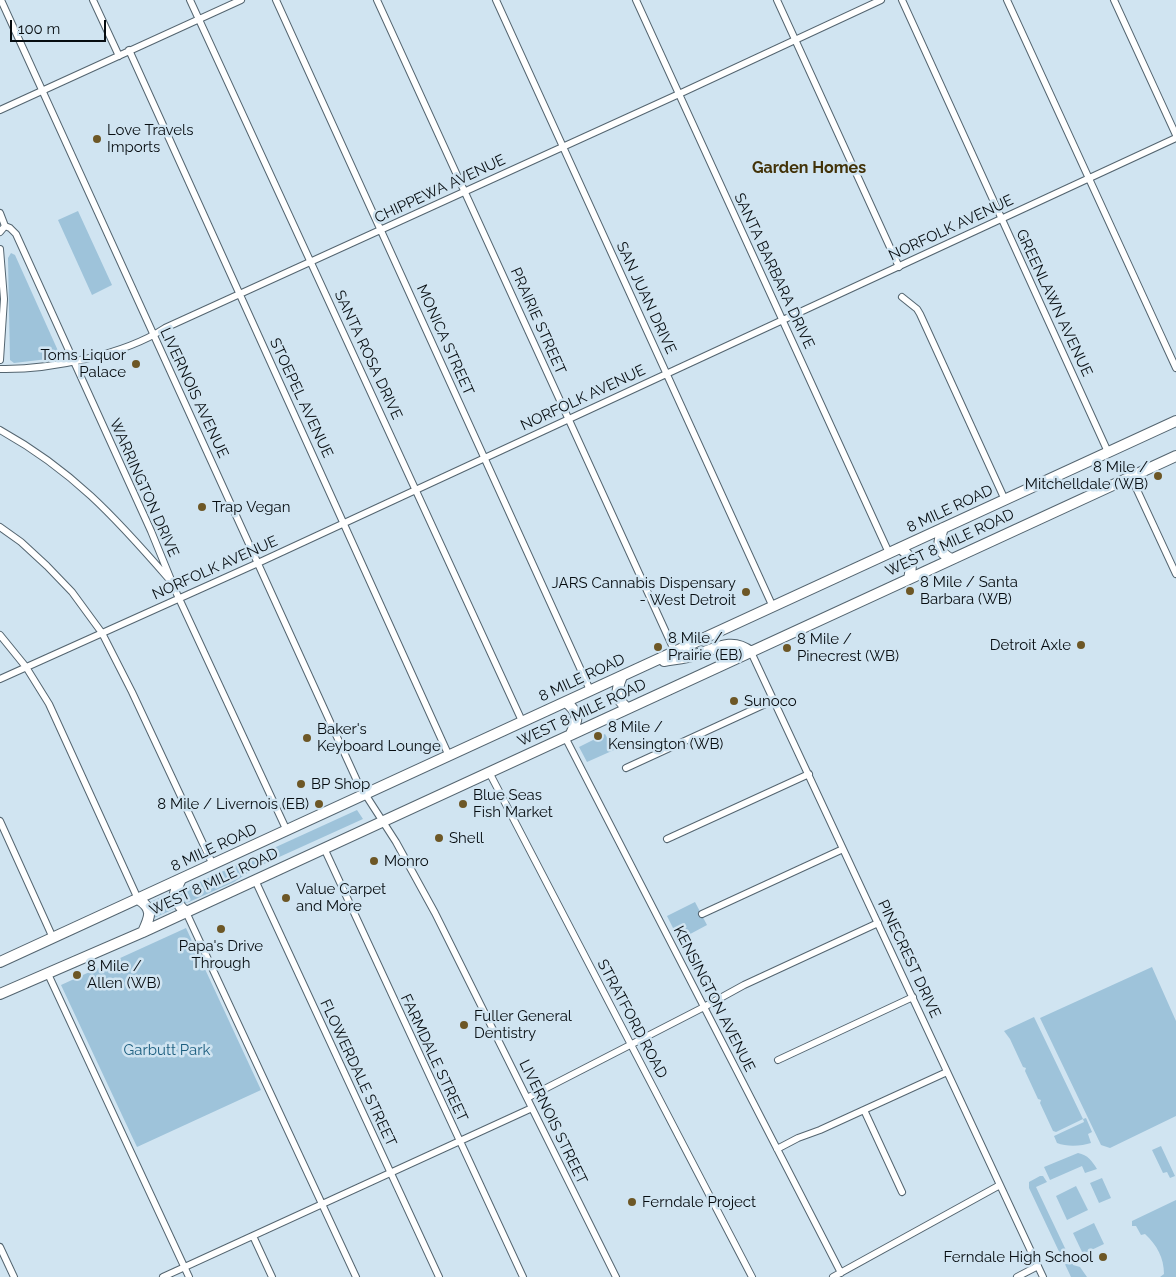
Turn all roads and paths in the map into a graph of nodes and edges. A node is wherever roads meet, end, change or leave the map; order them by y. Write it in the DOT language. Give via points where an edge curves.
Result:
graph roads {
  1 [pos="1,0"];
  2 [pos="94,0"];
  3 [pos="190,0"];
  4 [pos="241,0"];
  5 [pos="276,0"];
  6 [pos="378,0"];
  7 [pos="496,0"];
  8 [pos="636,0"];
  9 [pos="777,0"];
  10 [pos="881,0"];
  11 [pos="902,0"];
  12 [pos="1007,0"];
  13 [pos="1114,0"];
  14 [pos="199,19"];
  15 [pos="795,40"];
  16 [pos="129,50"];
  17 [pos="119,56"];
  18 [pos="42,90"];
  19 [pos="679,94"];
  20 [pos="0,110"];
  21 [pos="1176,136"];
  22 [pos="563,146"];
  23 [pos="1089,178"];
  24 [pos="465,191"];
  25 [pos="0,213"];
  26 [pos="1002,218"];
  27 [pos="5,226"];
  28 [pos="381,229"];
  29 [pos="0,232"];
  30 [pos="0,249"];
  31 [pos="311,261"];
  32 [pos="899,267"];
  33 [pos="240,294"];
  34 [pos="902,297"];
  35 [pos="783,320"];
  36 [pos="154,336"];
  37 [pos="0,360"];
  38 [pos="73,361"];
  39 [pos="1176,368"];
  40 [pos="0,370"];
  41 [pos="666,373"];
  42 [pos="569,418"];
  43 [pos="1176,421"];
  44 [pos="0,430"];
  45 [pos="1108,452"];
  46 [pos="1176,456"];
  47 [pos="485,457"];
  48 [pos="1131,477"];
  49 [pos="416,489"];
  50 [pos="1005,500"];
  51 [pos="344,522"];
  52 [pos="0,527"];
  53 [pos="943,528"];
  54 [pos="900,548"];
  55 [pos="889,553"];
  56 [pos="951,559"];
  57 [pos="258,563"];
  58 [pos="1176,574"];
  59 [pos="909,579"];
  60 [pos="172,582"];
  61 [pos="179,598"];
  62 [pos="773,607"];
  63 [pos="102,633"];
  64 [pos="0,635"];
  65 [pos="675,652"];
  66 [pos="751,652"];
  67 [pos="647,665"];
  68 [pos="26,667"];
  69 [pos="622,676"];
  70 [pos="0,679"];
  71 [pos="590,690"];
  72 [pos="774,700"];
  73 [pos="566,702"];
  74 [pos="627,708"];
  75 [pos="522,722"];
  76 [pos="568,736"];
  77 [pos="449,756"];
  78 [pos="626,768"];
  79 [pos="490,772"];
  80 [pos="809,774"];
  81 [pos="366,795"];
  82 [pos="0,821"];
  83 [pos="383,821"];
  84 [pos="287,831"];
  85 [pos="667,840"];
  86 [pos="324,848"];
  87 [pos="843,849"];
  88 [pos="213,865"];
  89 [pos="181,879"];
  90 [pos="255,880"];
  91 [pos="138,899"];
  92 [pos="186,912"];
  93 [pos="702,914"];
  94 [pos="878,923"];
  95 [pos="143,932"];
  96 [pos="53,938"];
  97 [pos="0,962"];
  98 [pos="48,974"];
  99 [pos="2,990"];
  100 [pos="913,998"];
  101 [pos="704,1007"];
  102 [pos="632,1044"];
  103 [pos="778,1060"];
  104 [pos="947,1072"];
  105 [pos="527,1098"];
  106 [pos="532,1108"];
  107 [pos="864,1110"];
  108 [pos="459,1140"];
  109 [pos="777,1149"];
  110 [pos="391,1172"];
  111 [pos="1000,1185"];
  112 [pos="902,1192"];
  113 [pos="322,1204"];
  114 [pos="253,1236"];
  115 [pos="0,1247"];
  116 [pos="1038,1266"];
  117 [pos="184,1267"];
  118 [pos="841,1273"];
  119 [pos="14,1277"];
  120 [pos="163,1277"];
  121 [pos="189,1277"];
  122 [pos="272,1277"];
  123 [pos="356,1277"];
  124 [pos="439,1277"];
  125 [pos="523,1277"];
  126 [pos="616,1277"];
  127 [pos="752,1277"];
  128 [pos="833,1277"];
  129 [pos="1017,1277"];
  130 [pos="1043,1277"];
  1 -- 18 [label="street, LIVERNOIS AVENUE"];
  2 -- 17 [label="street"];
  3 -- 14 [label="street, SANTA ROSA DRIVE"];
  4 -- 14 [label="street"];
  5 -- 28 [label="street, MONICA STREET"];
  6 -- 24 [label="street, PRAIRIE STREET"];
  7 -- 22 [label="street, SAN JUAN DRIVE"];
  8 -- 19 [label="street, SANTA BARBARA DRIVE"];
  9 -- 15 [label="street"];
  10 -- 15 [label="street, CHIPPEWA AVENUE"];
  11 -- 26 [label="street, GREENLAWN AVENUE"];
  12 -- 23 [label="street"];
  13 -- 21 [label="street"];
  14 -- 16 [label="street"];
  14 -- 31 [label="street, SANTA ROSA DRIVE"];
  15 -- 19 [label="street, CHIPPEWA AVENUE"];
  15 -- 32 [label="street"];
  16 -- 17 [label="street"];
  16 -- 33 [label="street, STOEPEL AVENUE"];
  17 -- 18 [label="street"];
  18 -- 20 [label="street"];
  18 -- 36 [label="street, LIVERNOIS AVENUE"];
  19 -- 22 [label="street, CHIPPEWA AVENUE"];
  19 -- 35 [label="street, SANTA BARBARA DRIVE"];
  21 -- 23 [label="street, NORFOLK AVENUE"];
  22 -- 24 [label="street, CHIPPEWA AVENUE"];
  22 -- 41 [label="street, SAN JUAN DRIVE"];
  23 -- 26 [label="street, NORFOLK AVENUE"];
  23 -- 39 [label="street"];
  24 -- 28 [label="street, CHIPPEWA AVENUE"];
  24 -- 42 [label="street, PRAIRIE STREET"];
  25 -- 27 [label="street, WARRINGTON DRIVE"];
  26 -- 32 [label="street, NORFOLK AVENUE"];
  26 -- 45 [label="street, GREENLAWN AVENUE"];
  27 -- 29 [label="street"];
  27 -- 38 [label="street, WARRINGTON DRIVE" via="16,234"];
  28 -- 31 [label="street, CHIPPEWA AVENUE"];
  28 -- 47 [label="street, MONICA STREET"];
  30 -- 37 [label="street" via="4,299"];
  31 -- 33 [label="street, CHIPPEWA AVENUE"];
  31 -- 49 [label="street, SANTA ROSA DRIVE"];
  32 -- 35 [label="street, NORFOLK AVENUE"];
  33 -- 36 [label="street, CHIPPEWA AVENUE"];
  33 -- 51 [label="street, STOEPEL AVENUE"];
  34 -- 50 [label="street" via="920,314"];
  35 -- 41 [label="street, NORFOLK AVENUE"];
  35 -- 55 [label="street, SANTA BARBARA DRIVE"];
  36 -- 38 [label="street, CHIPPEWA AVENUE"];
  36 -- 57 [label="street, LIVERNOIS AVENUE"];
  38 -- 40 [label="street, CHIPPEWA AVENUE"];
  38 -- 60 [label="street, WARRINGTON DRIVE"];
  41 -- 42 [label="street, NORFOLK AVENUE"];
  41 -- 62 [label="street, SAN JUAN DRIVE"];
  42 -- 47 [label="street, NORFOLK AVENUE"];
  42 -- 65 [label="street, PRAIRIE STREET"];
  43 -- 45 [label="highway, 8 MILE ROAD"];
  44 -- 60 [label="street" via="82,486"];
  45 -- 50 [label="highway, 8 MILE ROAD"];
  46 -- 48 [label="highway, WEST 8 MILE ROAD"];
  47 -- 49 [label="street, NORFOLK AVENUE"];
  47 -- 71 [label="street, MONICA STREET"];
  48 -- 56 [label="highway, WEST 8 MILE ROAD"];
  48 -- 58 [label="street"];
  49 -- 51 [label="street, NORFOLK AVENUE"];
  49 -- 75 [label="street, SANTA ROSA DRIVE"];
  50 -- 53 [label="highway, 8 MILE ROAD"];
  51 -- 57 [label="street, NORFOLK AVENUE"];
  51 -- 77 [label="street, STOEPEL AVENUE"];
  52 -- 63 [label="street" via="48,566 78,599"];
  53 -- 54 [label="highway, 8 MILE ROAD"];
  53 -- 56 [label="highway" via="940,548"];
  54 -- 55 [label="highway, 8 MILE ROAD"];
  54 -- 59 [label="highway" via="911,560"];
  55 -- 62 [label="highway, 8 MILE ROAD"];
  56 -- 59 [label="highway, WEST 8 MILE ROAD"];
  57 -- 61 [label="street, NORFOLK AVENUE"];
  57 -- 81 [label="street, LIVERNOIS AVENUE"];
  59 -- 66 [label="highway, WEST 8 MILE ROAD"];
  60 -- 61 [label="street, WARRINGTON DRIVE"];
  61 -- 63 [label="street, NORFOLK AVENUE"];
  61 -- 84 [label="street, WARRINGTON DRIVE"];
  62 -- 65 [label="highway, 8 MILE ROAD"];
  63 -- 68 [label="street, NORFOLK AVENUE"];
  63 -- 88 [label="street"];
  64 -- 68 [label="street"];
  65 -- 67 [label="highway, 8 MILE ROAD"];
  66 -- 67 [label="highway" via="724,644 698,654"];
  66 -- 72 [label="street, PINECREST DRIVE"];
  66 -- 74 [label="highway, WEST 8 MILE ROAD"];
  67 -- 69 [label="highway, 8 MILE ROAD"];
  68 -- 70 [label="street, NORFOLK AVENUE"];
  68 -- 91 [label="street" via="49,704"];
  69 -- 71 [label="highway, 8 MILE ROAD"];
  69 -- 74 [label="highway" via="617,695"];
  71 -- 73 [label="highway, 8 MILE ROAD"];
  72 -- 78 [label="street"];
  72 -- 80 [label="street, PINECREST DRIVE"];
  73 -- 75 [label="highway, 8 MILE ROAD"];
  73 -- 76 [label="highway" via="576,714"];
  74 -- 76 [label="highway, WEST 8 MILE ROAD"];
  75 -- 77 [label="highway, 8 MILE ROAD"];
  76 -- 79 [label="highway, WEST 8 MILE ROAD"];
  76 -- 101 [label="street, KENSINGTON AVENUE"];
  77 -- 81 [label="highway, 8 MILE ROAD"];
  79 -- 83 [label="highway, WEST 8 MILE ROAD"];
  79 -- 102 [label="street, STRATFORD ROAD"];
  80 -- 85 [label="street"];
  80 -- 87 [label="street, PINECREST DRIVE"];
  81 -- 83 [label="street, LIVERNOIS STREET"];
  81 -- 84 [label="highway, 8 MILE ROAD"];
  82 -- 96 [label="street"];
  83 -- 86 [label="highway, WEST 8 MILE ROAD"];
  83 -- 105 [label="street, LIVERNOIS STREET" via="435,913"];
  84 -- 88 [label="highway, 8 MILE ROAD"];
  86 -- 90 [label="highway, WEST 8 MILE ROAD"];
  86 -- 108 [label="street, FARMDALE STREET"];
  87 -- 93 [label="street"];
  87 -- 94 [label="street, PINECREST DRIVE"];
  88 -- 89 [label="highway, 8 MILE ROAD"];
  89 -- 91 [label="highway, 8 MILE ROAD"];
  89 -- 92 [label="highway" via="175,899"];
  90 -- 92 [label="highway, WEST 8 MILE ROAD"];
  90 -- 110 [label="street, FLOWERDALE STREET"];
  91 -- 95 [label="highway" via="149,911"];
  91 -- 96 [label="highway, 8 MILE ROAD"];
  92 -- 95 [label="highway, WEST 8 MILE ROAD"];
  92 -- 113 [label="street"];
  94 -- 100 [label="street, PINECREST DRIVE"];
  94 -- 101 [label="street"];
  95 -- 98 [label="highway, WEST 8 MILE ROAD"];
  96 -- 97 [label="highway, 8 MILE ROAD"];
  98 -- 99 [label="highway, WEST 8 MILE ROAD"];
  98 -- 117 [label="street"];
  100 -- 103 [label="street"];
  100 -- 104 [label="street, PINECREST DRIVE"];
  101 -- 102 [label="street"];
  101 -- 109 [label="street, KENSINGTON AVENUE"];
  102 -- 105 [label="street"];
  102 -- 127 [label="street, STRATFORD ROAD"];
  104 -- 107 [label="street"];
  104 -- 111 [label="street, PINECREST DRIVE"];
  105 -- 106 [label="street, LIVERNOIS STREET"];
  106 -- 108 [label="street"];
  106 -- 126 [label="street, LIVERNOIS STREET"];
  107 -- 109 [label="street"];
  107 -- 112 [label="street"];
  108 -- 110 [label="street"];
  108 -- 125 [label="street, FARMDALE STREET"];
  109 -- 118 [label="street, KENSINGTON AVENUE"];
  110 -- 113 [label="street"];
  110 -- 124 [label="street, FLOWERDALE STREET"];
  111 -- 116 [label="street, PINECREST DRIVE"];
  111 -- 118 [label="street"];
  113 -- 114 [label="street"];
  113 -- 123 [label="street"];
  114 -- 117 [label="street"];
  114 -- 122 [label="street"];
  115 -- 119 [label="street"];
  116 -- 129 [label="street"];
  116 -- 130 [label="street, PINECREST DRIVE"];
  117 -- 120 [label="street"];
  117 -- 121 [label="street"];
  118 -- 128 [label="street"];
}
